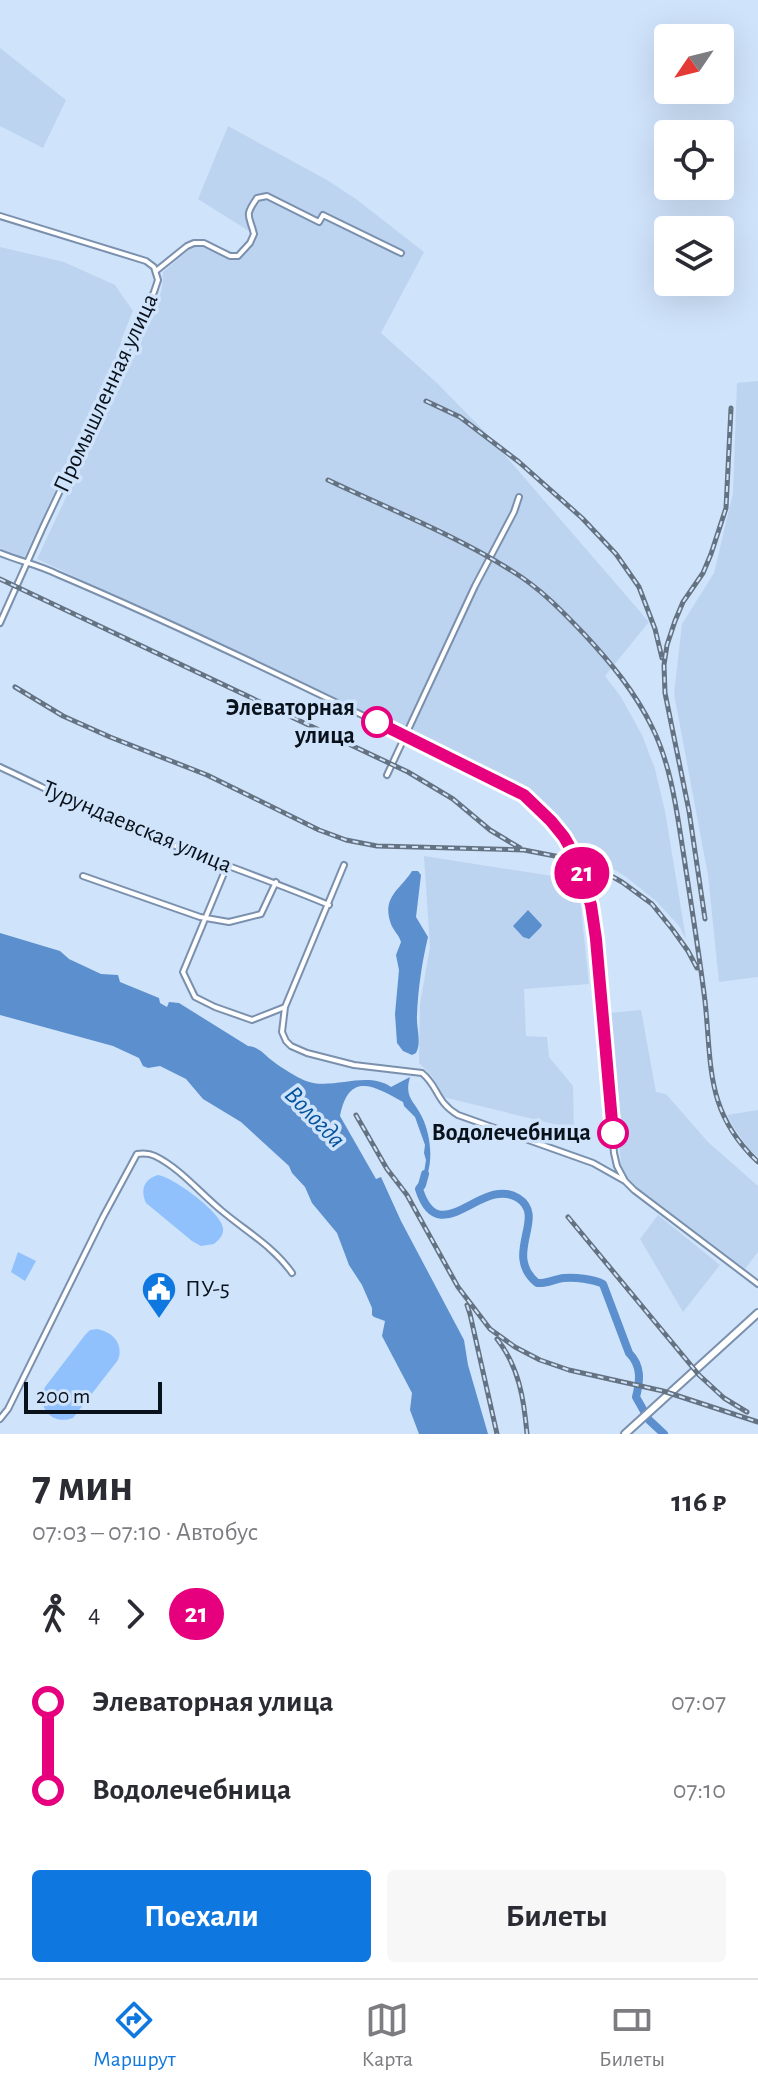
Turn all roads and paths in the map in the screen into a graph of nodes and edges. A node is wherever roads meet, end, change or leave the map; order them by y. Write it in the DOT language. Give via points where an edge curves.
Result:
graph roads {
  1 [pos="0,216"];
  2 [pos="401,253"];
  3 [pos="156,271"];
  4 [pos="519,497"];
  5 [pos="0,553"];
  6 [pos="28,562"];
  7 [pos="0,623"];
  8 [pos="406,737"];
  9 [pos="0,767"];
  10 [pos="387,775"];
  11 [pos="344,865"];
  12 [pos="227,866"];
  13 [pos="83,876"];
  14 [pos="276,882"];
  15 [pos="329,905"];
  16 [pos="205,918"];
  17 [pos="285,1007"];
  18 [pos="625,1181"];
  19 [pos="292,1273"];
  20 [pos="758,1284"];
  21 [pos="758,1313"];
  22 [pos="0,1419"];
  23 [pos="625,1434"];
  1 -- 3 [label="street, Промышленная улица" via="146,261"];
  2 -- 3 [label="street" via="323,215 319,222 267,196 257,198 249,210 254,234 238,256 194,243"];
  3 -- 6 [label="street, Промышленная улица" via="154,292"];
  4 -- 8 [label="street"];
  5 -- 6 [label="street"];
  6 -- 7 [label="street, Промышленная улица"];
  6 -- 8 [label="street"];
  8 -- 10 [label="street"];
  8 -- 18 [label="street" via="524,795 551,821 577,859 594,922 614,1153"];
  9 -- 12 [label="street, Турундаевская улица" via="127,827"];
  11 -- 15 [label="street"];
  12 -- 14 [label="street, Турундаевская улица"];
  12 -- 16 [label="street"];
  13 -- 16 [label="street"];
  14 -- 15 [label="street, Турундаевская улица"];
  14 -- 16 [label="street" via="261,914 229,922"];
  15 -- 17 [label="street"];
  16 -- 17 [label="street" via="183,972 195,997 252,1020"];
  17 -- 18 [label="street" via="282,1032 291,1046 354,1065 422,1073 439,1099 458,1115 593,1163"];
  18 -- 20 [label="street"];
  19 -- 22 [label="street" via="281,1257 184,1177 155,1156 137,1154"];
  21 -- 23 [label="street"];
}
